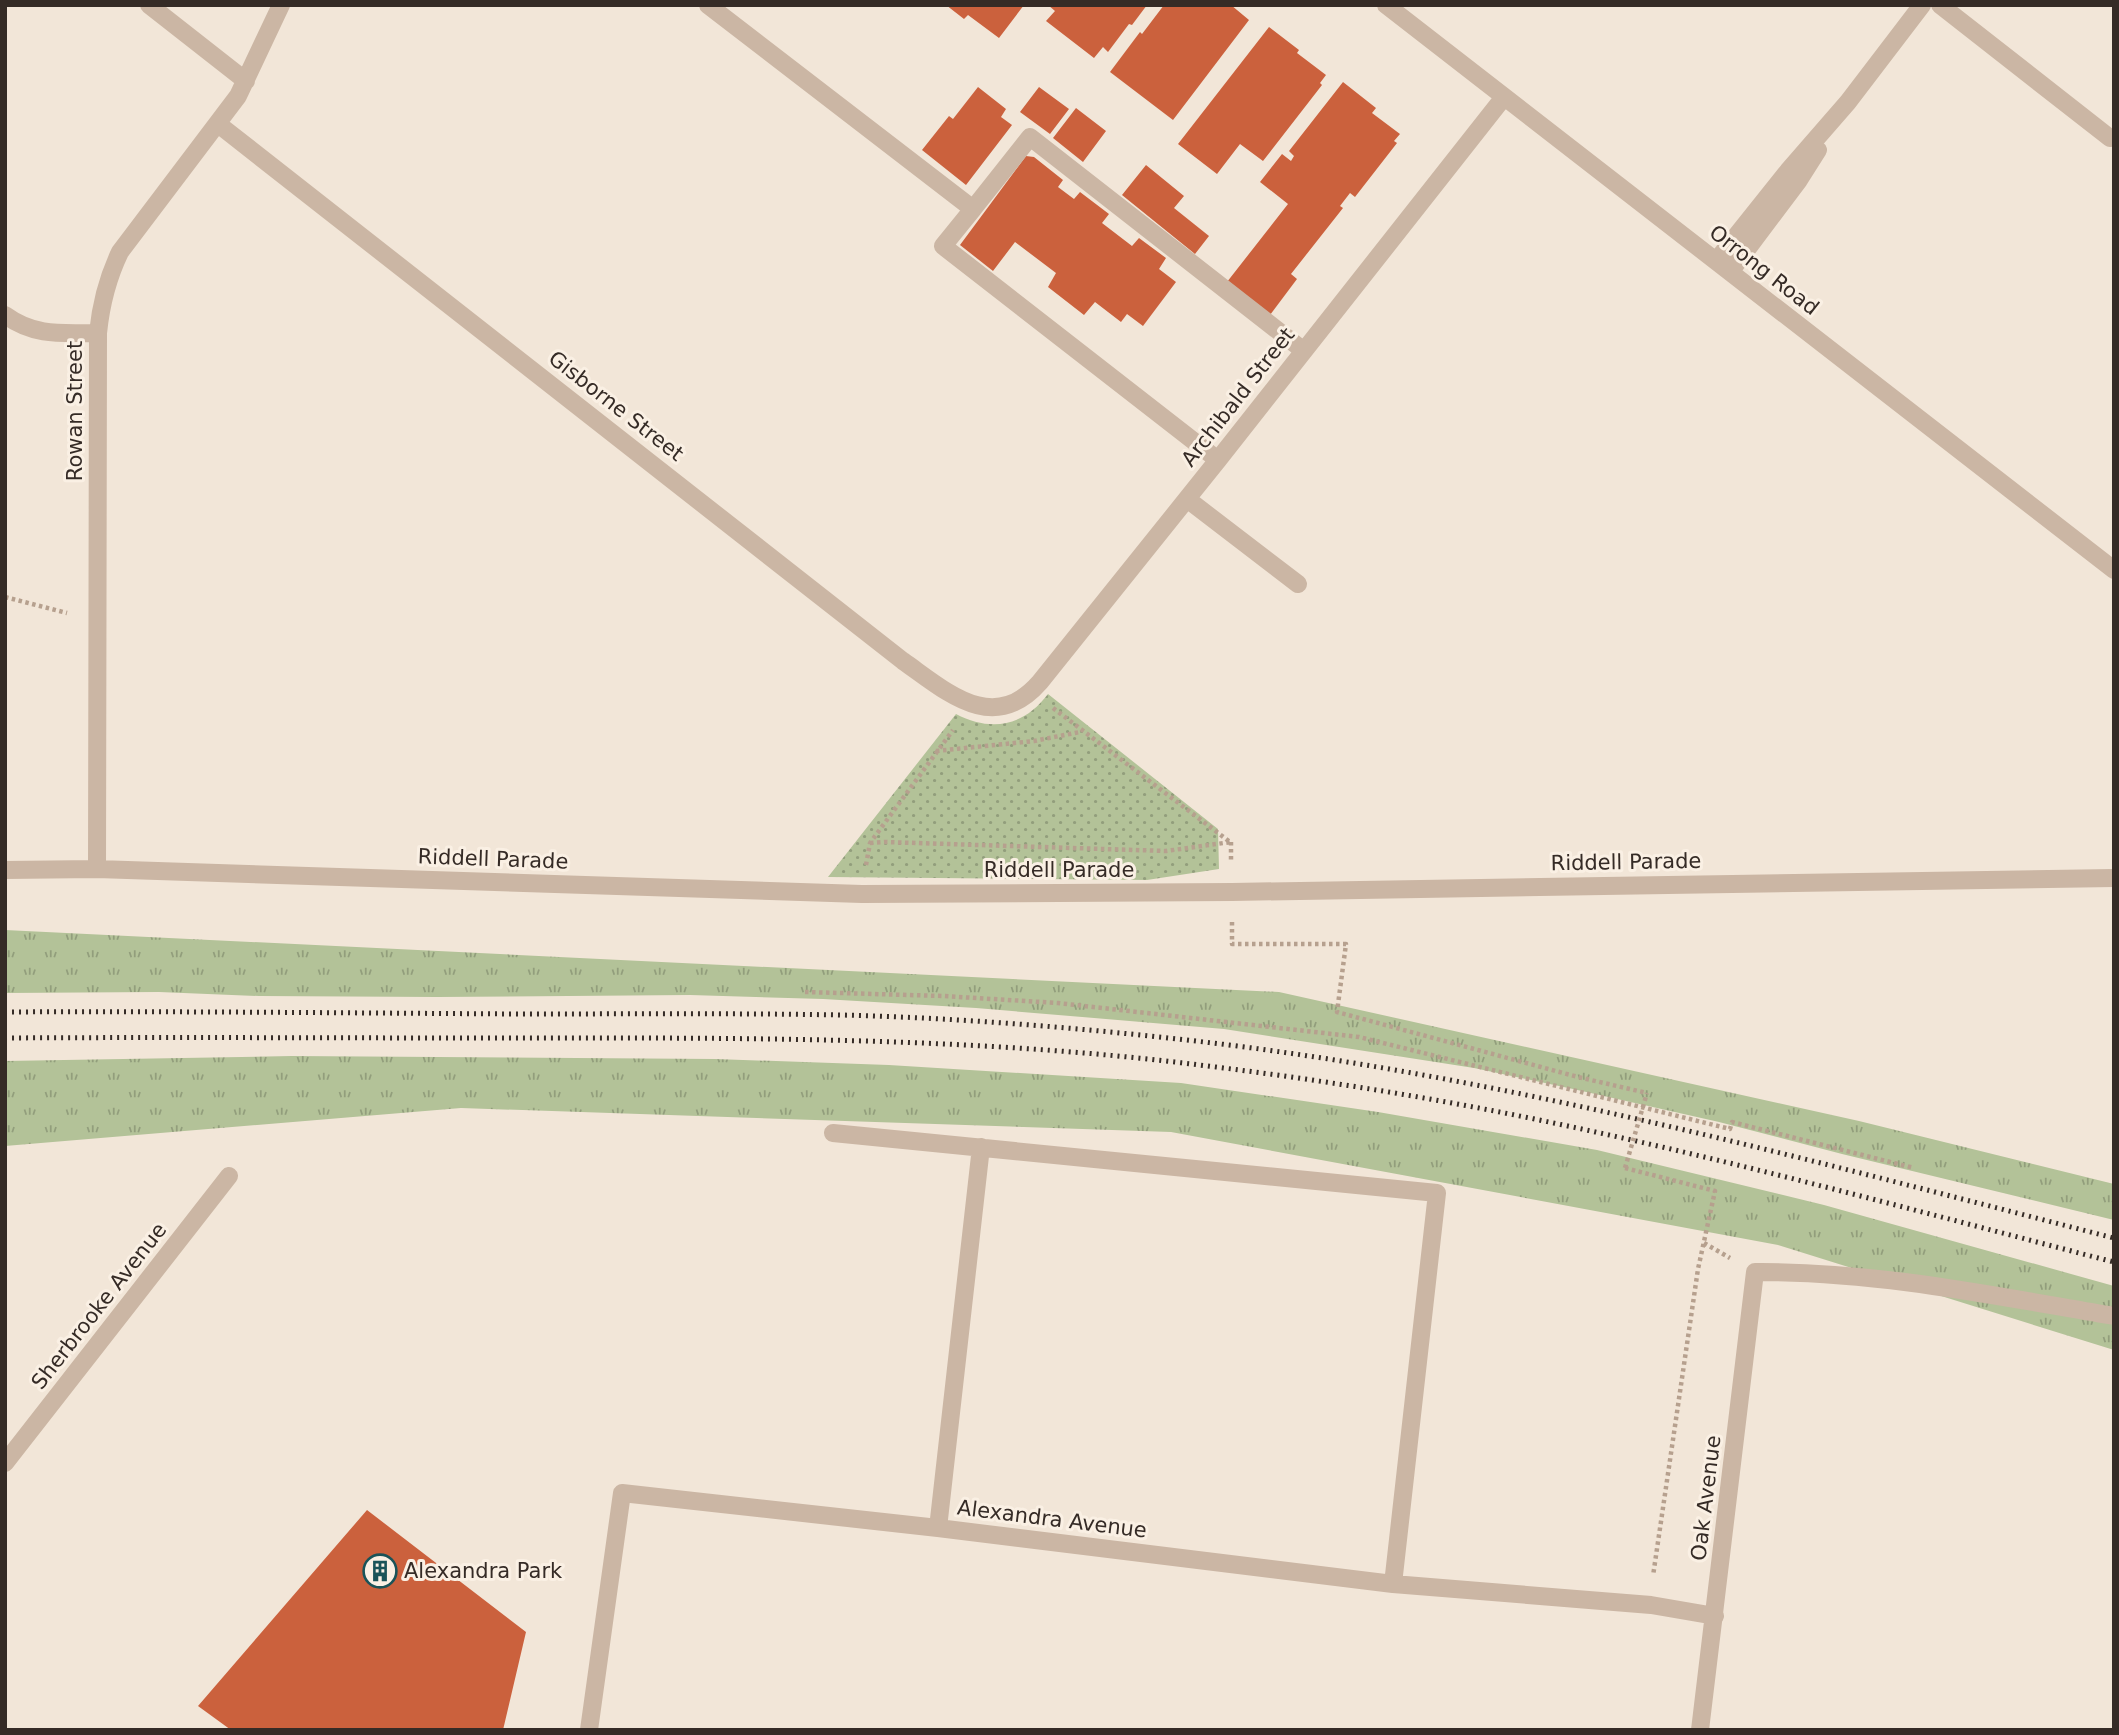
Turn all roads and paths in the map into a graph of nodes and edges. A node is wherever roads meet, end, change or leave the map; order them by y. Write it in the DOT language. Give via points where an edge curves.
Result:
graph roads {
  1 [pos="149,5"];
  2 [pos="281,5"];
  3 [pos="708,5"];
  4 [pos="1387,5"];
  5 [pos="1922,5"];
  6 [pos="1940,5"];
  7 [pos="246,81"];
  8 [pos="1504,97"];
  9 [pos="1848,102"];
  10 [pos="218,124"];
  11 [pos="2110,138"];
  12 [pos="973,209"];
  13 [pos="1716,261"];
  14 [pos="1730,272"];
  15 [pos="5,315"];
  16 [pos="98,333"];
  17 [pos="1304,351"];
  18 [pos="1218,460"];
  19 [pos="1187,499"];
  20 [pos="2114,570"];
  21 [pos="1298,584"];
  22 [pos="5,597"];
  23 [pos="98,620"];
  24 [pos="1031,691"];
  25 [pos="973,704"];
  26 [pos="994,707"];
  27 [pos="1081,732"];
  28 [pos="936,751"];
  29 [pos="870,843"];
  30 [pos="866,867"];
  31 [pos="97,869"];
  32 [pos="5,870"];
  33 [pos="2114,878"];
  34 [pos="1232,910"];
  35 [pos="805,992"];
  36 [pos="833,1133"];
  37 [pos="981,1147"];
  38 [pos="1914,1168"];
  39 [pos="229,1176"];
  40 [pos="2114,1316"];
  41 [pos="5,1463"];
  42 [pos="938,1528"];
  43 [pos="1393,1584"];
  44 [pos="1651,1605"];
  45 [pos="1714,1616"];
  46 [pos="589,1730"];
  47 [pos="1700,1730"];
  1 -- 7 [label="street"];
  2 -- 7 [label="street, Rowan Street"];
  3 -- 12 [label="street"];
  4 -- 8 [label="street, Orrong Road"];
  5 -- 9 [label="street"];
  6 -- 11 [label="street"];
  7 -- 10 [label="street, Rowan Street"];
  8 -- 13 [label="street, Orrong Road"];
  8 -- 17 [label="street, Archibald Street"];
  9 -- 13 [label="street"];
  9 -- 14 [label="street" via="1799,180"];
  10 -- 16 [label="street, Rowan Street" via="120,252 102,298"];
  10 -- 25 [label="street, Gisborne Street" via="903,661"];
  12 -- 17 [label="street" via="1030,137"];
  12 -- 18 [label="street" via="943,246"];
  13 -- 14 [label="street, Orrong Road"];
  14 -- 20 [label="street, Orrong Road"];
  15 -- 16 [label="street" via="35,331"];
  16 -- 23 [label="street, Rowan Street"];
  17 -- 18 [label="street, Archibald Street"];
  18 -- 19 [label="street, Archibald Street"];
  19 -- 21 [label="street"];
  19 -- 24 [label="street, Archibald Street"];
  22 -- 23 [label="path"];
  23 -- 31 [label="street, Rowan Street"];
  24 -- 26 [label="street, Archibald Street" via="1012,704"];
  24 -- 27 [label="path"];
  25 -- 26 [label="street, Gisborne Street"];
  25 -- 28 [label="path"];
  27 -- 28 [label="path"];
  27 -- 29 [label="path" via="1231,842 1166,851"];
  28 -- 29 [label="path"];
  29 -- 30 [label="path"];
  31 -- 32 [label="street, Riddell Parade"];
  31 -- 33 [label="street, Riddell Parade" via="862,894"];
  34 -- 44 [label="path, bridge" via="1232,944 1346,944 1337,1012 1647,1093 1626,1168 1715,1191 1698,1269"];
  35 -- 38 [label="path" via="1058,1003 1359,1037 1730,1129 1732,1122"];
  36 -- 37 [label="street"];
  37 -- 42 [label="street"];
  37 -- 43 [label="street" via="1437,1193"];
  39 -- 41 [label="street, Sherbrooke Avenue"];
  40 -- 45 [label="street, Oak Avenue" via="1861,1277 1755,1272"];
  42 -- 43 [label="street, Alexandra Avenue"];
  42 -- 46 [label="street, Alexandra Avenue" via="622,1493"];
  43 -- 44 [label="street, Alexandra Avenue"];
  44 -- 45 [label="street, Alexandra Avenue"];
  45 -- 47 [label="street, Oak Avenue"];
}
